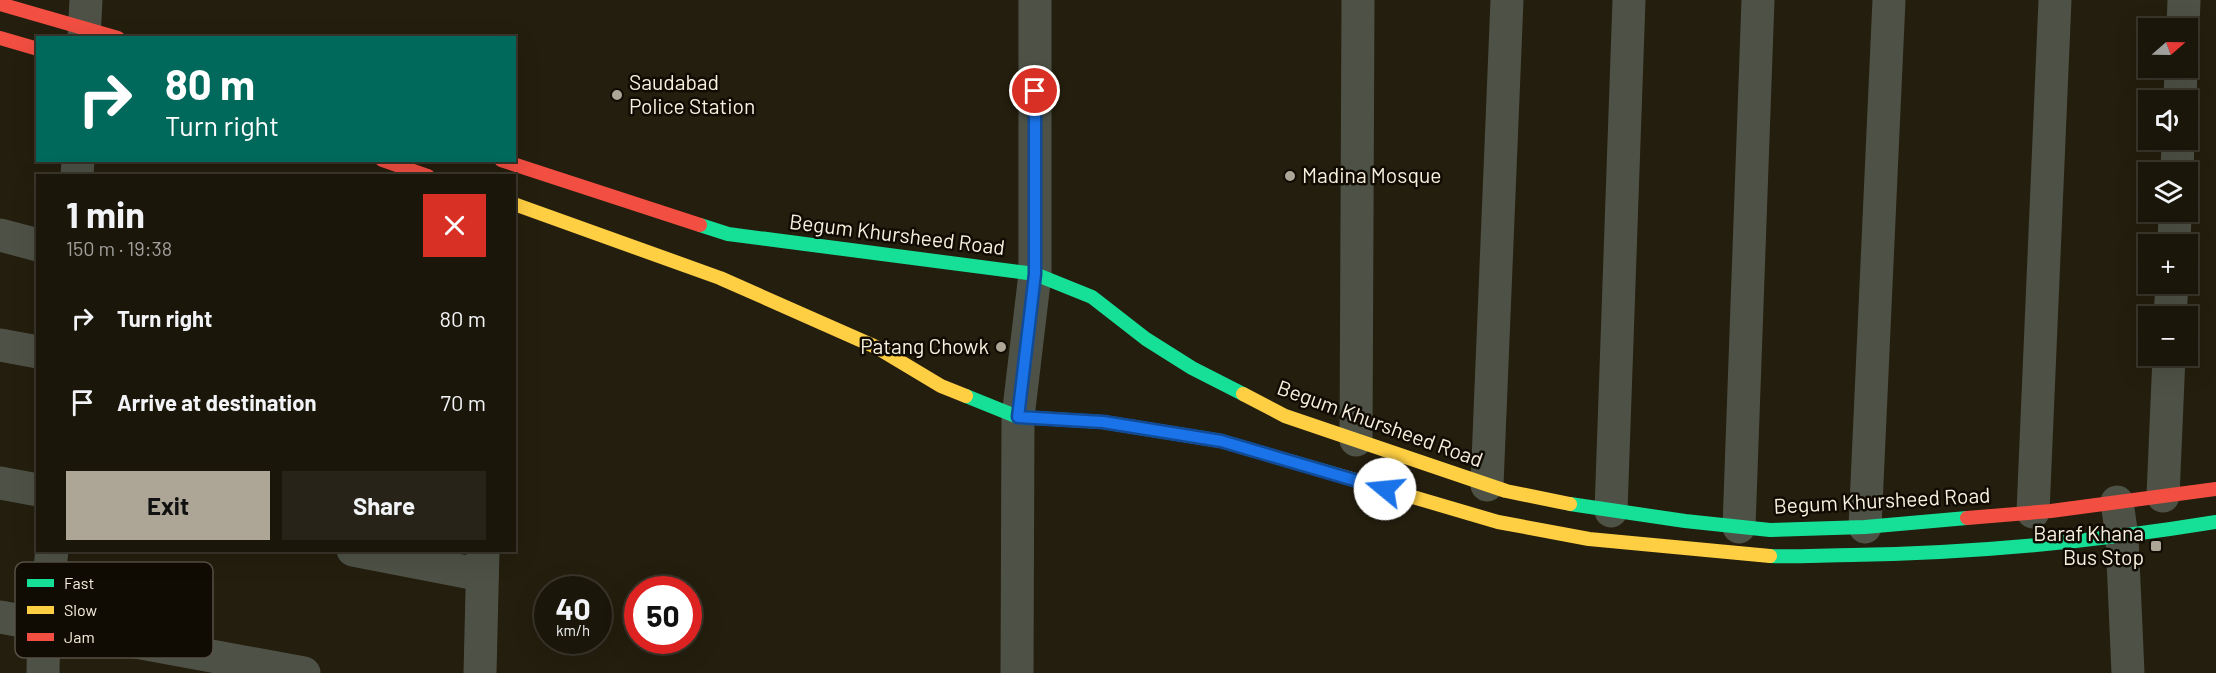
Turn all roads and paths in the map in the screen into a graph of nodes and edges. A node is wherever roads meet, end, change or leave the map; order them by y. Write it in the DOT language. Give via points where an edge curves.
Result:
graph roads {
  1 [pos="1035,0"];
  2 [pos="1358,0"];
  3 [pos="1507,0"];
  4 [pos="1629,0"];
  5 [pos="1758,0"];
  6 [pos="1889,0"];
  7 [pos="2055,0"];
  8 [pos="2184,0"];
  9 [pos="0,4"];
  10 [pos="2183,18"];
  11 [pos="85,22"];
  12 [pos="114,36"];
  13 [pos="0,38"];
  14 [pos="36,48"];
  15 [pos="388,162"];
  16 [pos="507,162"];
  17 [pos="422,174"];
  18 [pos="516,210"];
  19 [pos="0,235"];
  20 [pos="36,244"];
  21 [pos="1035,274"];
  22 [pos="0,345"];
  23 [pos="36,352"];
  24 [pos="2169,366"];
  25 [pos="1018,417"];
  26 [pos="1356,440"];
  27 [pos="0,483"];
  28 [pos="1487,485"];
  29 [pos="2216,489"];
  30 [pos="36,490"];
  31 [pos="2163,496"];
  32 [pos="2116,502"];
  33 [pos="1611,511"];
  34 [pos="2033,513"];
  35 [pos="2216,522"];
  36 [pos="1739,527"];
  37 [pos="1864,527"];
  38 [pos="2122,537"];
  39 [pos="372,552"];
  40 [pos="482,563"];
  41 [pos="0,616"];
  42 [pos="15,619"];
  43 [pos="213,656"];
  44 [pos="43,658"];
  45 [pos="43,673"];
  46 [pos="303,673"];
  47 [pos="480,673"];
  48 [pos="1017,673"];
  49 [pos="2128,673"];
  1 -- 21 [label="street"];
  2 -- 26 [label="street"];
  3 -- 28 [label="street"];
  4 -- 33 [label="street"];
  5 -- 36 [label="street"];
  6 -- 37 [label="street"];
  7 -- 34 [label="street"];
  8 -- 10 [label="street"];
  9 -- 11 [label="main road"];
  11 -- 12 [label="main road"];
  13 -- 14 [label="main road"];
  15 -- 17 [label="main road"];
  16 -- 21 [label="main road, Begum Khursheed Road" via="728,234"];
  18 -- 25 [label="main road" via="720,278 876,347 941,386"];
  19 -- 20 [label="street"];
  21 -- 25 [label="street"];
  21 -- 26 [label="main road, Begum Khursheed Road" via="1092,297 1192,368 1285,416"];
  22 -- 23 [label="street"];
  24 -- 31 [label="street"];
  25 -- 38 [label="main road" via="1103,422 1221,441 1498,522 1588,539 1772,556 1900,554"];
  25 -- 48 [label="street"];
  26 -- 28 [label="main road, Begum Khursheed Road"];
  27 -- 30 [label="street"];
  28 -- 33 [label="main road, Begum Khursheed Road"];
  29 -- 31 [label="main road, Begum Khursheed Road"];
  31 -- 32 [label="main road, Begum Khursheed Road"];
  32 -- 34 [label="main road, Begum Khursheed Road"];
  32 -- 38 [label="street"];
  33 -- 36 [label="main road, Begum Khursheed Road"];
  34 -- 37 [label="main road, Begum Khursheed Road"];
  35 -- 38 [label="main road"];
  36 -- 37 [label="main road, Begum Khursheed Road"];
  38 -- 49 [label="street"];
  39 -- 40 [label="street"];
  40 -- 47 [label="street"];
  41 -- 42 [label="street"];
  43 -- 46 [label="street"];
  44 -- 45 [label="street"];
}
